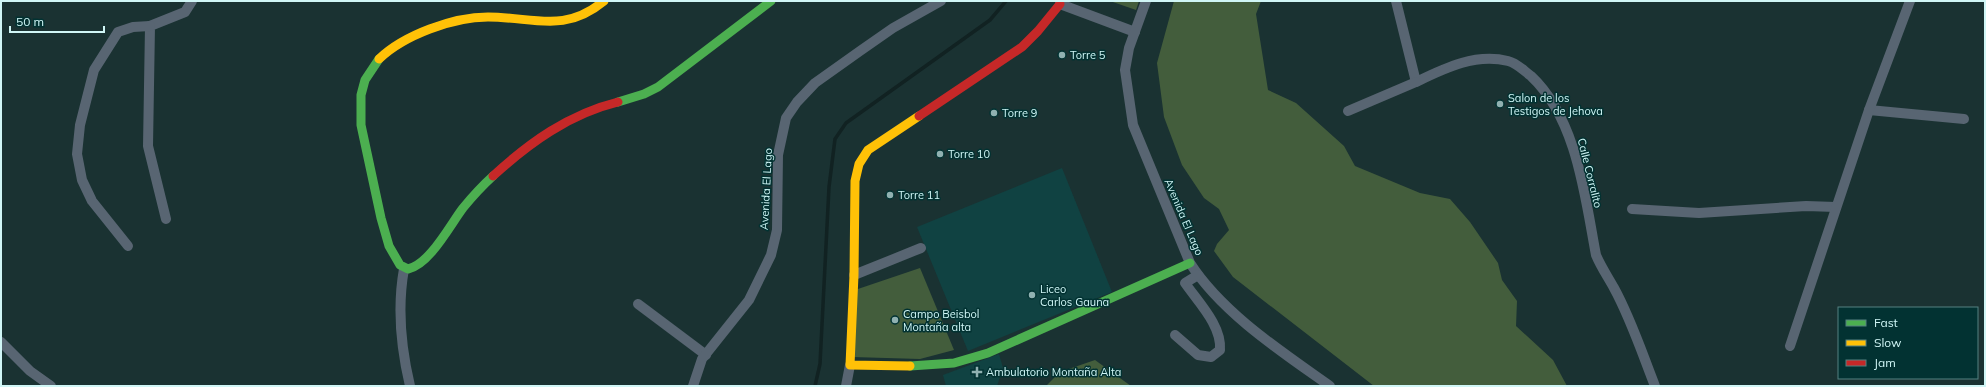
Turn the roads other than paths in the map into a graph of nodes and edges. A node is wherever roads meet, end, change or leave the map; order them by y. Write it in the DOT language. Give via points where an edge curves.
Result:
graph roads {
  1 [pos="192,1"];
  2 [pos="604,1"];
  3 [pos="771,1"];
  4 [pos="941,1"];
  5 [pos="1146,1"];
  6 [pos="1396,1"];
  7 [pos="1910,1"];
  8 [pos="1061,3"];
  9 [pos="150,26"];
  10 [pos="1135,32"];
  11 [pos="1416,82"];
  12 [pos="1869,110"];
  13 [pos="1348,111"];
  14 [pos="1964,119"];
  15 [pos="1836,207"];
  16 [pos="1632,209"];
  17 [pos="166,219"];
  18 [pos="128,246"];
  19 [pos="921,248"];
  20 [pos="1190,263"];
  21 [pos="404,269"];
  22 [pos="854,275"];
  23 [pos="1198,275"];
  24 [pos="638,304"];
  25 [pos="1175,335"];
  26 [pos="1,342"];
  27 [pos="1790,346"];
  28 [pos="706,354"];
  29 [pos="850,364"];
  30 [pos="51,386"];
  31 [pos="410,386"];
  32 [pos="694,386"];
  33 [pos="846,386"];
  34 [pos="1330,386"];
  35 [pos="1655,386"];
  1 -- 9 [label="street" via="185,12"];
  2 -- 21 [label="street" via="598,8 570,21 472,18 448,24 392,47 372,67 362,90 360,113 363,139 387,241 398,265"];
  3 -- 21 [label="street" via="650,92 583,112 519,153 466,203 423,261 412,269"];
  4 -- 28 [label="street, Avenida El Lago" via="893,28 815,83 786,118 778,155 777,230 771,255 749,300"];
  5 -- 10 [label="street, Avenida El Lago"];
  6 -- 11 [label="street"];
  7 -- 12 [label="street"];
  8 -- 10 [label="street"];
  8 -- 22 [label="street" via="1038,32 1022,47 868,150 859,164 855,181"];
  9 -- 17 [label="street" via="148,146"];
  9 -- 18 [label="street" via="133,27 118,32 94,70 80,125 77,154 82,180 92,201"];
  10 -- 20 [label="street, Avenida El Lago" via="1125,70 1132,125"];
  11 -- 13 [label="street, Calle Corralito"];
  11 -- 35 [label="street, Calle Corralito" via="1462,62 1496,60 1510,61 1541,86 1557,112 1572,145 1596,256 1636,335"];
  12 -- 14 [label="street"];
  12 -- 15 [label="street"];
  15 -- 16 [label="street" via="1806,206 1699,213"];
  15 -- 27 [label="street"];
  19 -- 22 [label="street"];
  20 -- 23 [label="street, Avenida El Lago"];
  20 -- 29 [label="street" via="988,353 968,359 954,363 917,366"];
  21 -- 31 [label="street" via="400,290 402,331 404,360"];
  22 -- 29 [label="street"];
  23 -- 25 [label="street" via="1186,283 1215,326 1221,341 1220,350 1211,357 1198,355"];
  23 -- 34 [label="street, Avenida El Lago" via="1221,300 1270,344"];
  24 -- 28 [label="street"];
  26 -- 30 [label="street" via="30,371"];
  28 -- 32 [label="street, Avenida El Lago" via="697,372"];
  29 -- 33 [label="street"];
}
